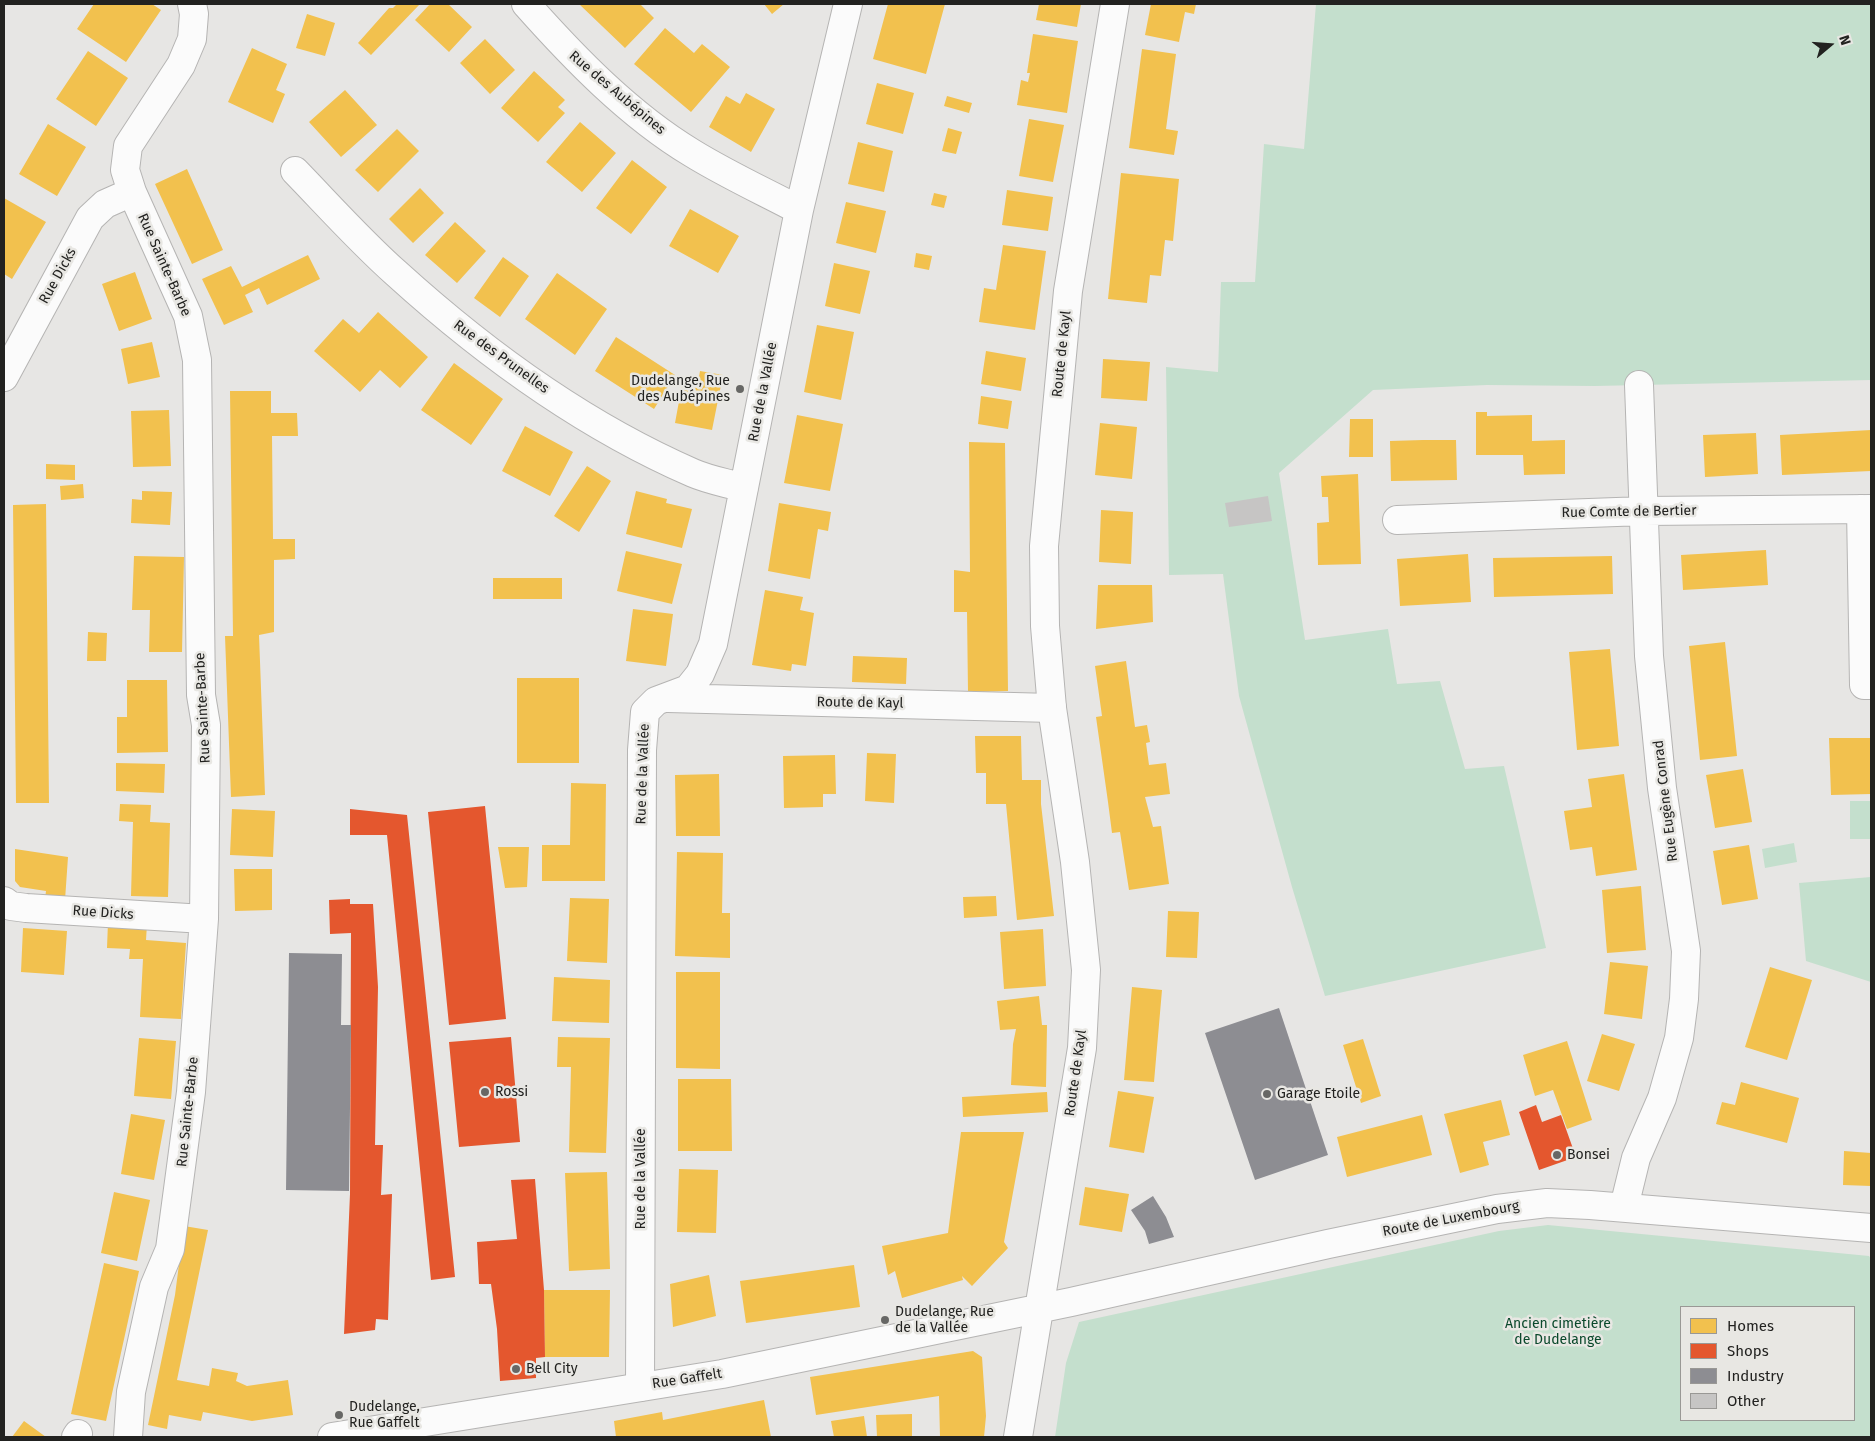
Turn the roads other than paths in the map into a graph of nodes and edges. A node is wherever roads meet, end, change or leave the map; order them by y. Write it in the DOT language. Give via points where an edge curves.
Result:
graph roads {
  1 [pos="192,4"];
  2 [pos="526,4"];
  3 [pos="1115,4"];
  4 [pos="843,12"];
  5 [pos="295,171"];
  6 [pos="132,192"];
  7 [pos="799,210"];
  8 [pos="4,377"];
  9 [pos="1639,385"];
  10 [pos="744,488"];
  11 [pos="1866,509"];
  12 [pos="1644,511"];
  13 [pos="1397,520"];
  14 [pos="1871,685"];
  15 [pos="668,698"];
  16 [pos="1052,708"];
  17 [pos="4,901"];
  18 [pos="204,919"];
  19 [pos="1624,1207"];
  20 [pos="1871,1228"];
  21 [pos="1039,1308"];
  22 [pos="640,1387"];
  23 [pos="128,1437"];
  24 [pos="332,1437"];
  25 [pos="1018,1437"];
  1 -- 6 [label="street, Rue Sainte-Barbe" via="192,39 181,65 128,146 125,170"];
  2 -- 7 [label="street, Rue des Aubépines" via="567,50 632,109 691,153"];
  3 -- 16 [label="street, Route de Kayl" via="1068,291 1050,468 1044,566"];
  4 -- 7 [label="street, Rue de la Vallée"];
  5 -- 10 [label="street, Rue des Prunelles" via="395,272 511,366 560,400 638,446 695,474"];
  6 -- 8 [label="street, Rue Dicks" via="105,204 90,218"];
  6 -- 18 [label="street, Rue Sainte-Barbe" via="188,316 197,360 200,695 206,725"];
  7 -- 10 [label="street, Rue de la Vallée"];
  9 -- 12 [label="street, Rue Eugène Conrad"];
  10 -- 15 [label="street, Rue de la Vallée" via="713,644 700,674 688,688"];
  11 -- 12 [label="street, Rue Comte de Bertier"];
  11 -- 14 [label="street, Rue Comte de Bertier" via="1864,685"];
  12 -- 13 [label="street, Rue Comte de Bertier"];
  12 -- 19 [label="street, Rue Eugène Conrad" via="1649,656 1662,788 1686,951 1679,1038 1662,1098 1636,1158"];
  15 -- 16 [label="street, Route de Kayl"];
  15 -- 22 [label="street, Rue de la Vallée" via="656,701 645,712 642,750"];
  16 -- 21 [label="street, Route de Kayl" via="1075,862 1086,970 1082,1048"];
  17 -- 18 [label="street, Rue Dicks" via="11,906 26,908"];
  18 -- 23 [label="street, Rue Sainte-Barbe" via="191,1092 170,1249 154,1287 131,1392"];
  19 -- 20 [label="street, Route de Luxembourg"];
  19 -- 21 [label="street, Route de Luxembourg" via="1547,1203 1497,1209"];
  21 -- 22 [label="street, Rue Gaffelt" via="722,1374"];
  21 -- 25 [label="street, Route de Kayl"];
  22 -- 24 [label="street, Rue Gaffelt"];
}
